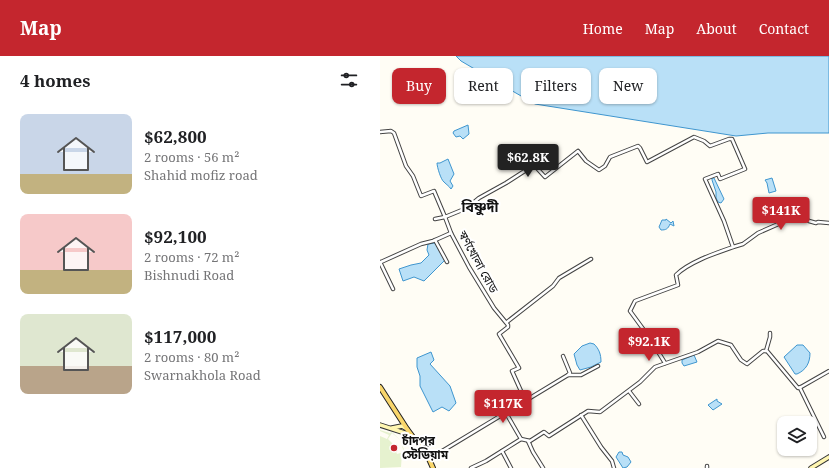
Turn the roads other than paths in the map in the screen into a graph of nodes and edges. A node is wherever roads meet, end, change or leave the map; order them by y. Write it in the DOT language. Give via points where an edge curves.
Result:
graph roads {
  1 [pos="380,132"];
  2 [pos="445,217"];
  3 [pos="435,219"];
  4 [pos="829,224"];
  5 [pos="451,234"];
  6 [pos="435,240"];
  7 [pos="733,247"];
  8 [pos="591,259"];
  9 [pos="381,262"];
  10 [pos="447,262"];
  11 [pos="393,289"];
  12 [pos="506,322"];
  13 [pos="770,333"];
  14 [pos="766,351"];
  15 [pos="562,356"];
  16 [pos="665,363"];
  17 [pos="598,366"];
  18 [pos="829,371"];
  19 [pos="568,375"];
  20 [pos="380,387"];
  21 [pos="800,388"];
  22 [pos="629,391"];
  23 [pos="527,400"];
  24 [pos="639,404"];
  25 [pos="506,413"];
  26 [pos="581,415"];
  27 [pos="380,425"];
  28 [pos="391,429"];
  29 [pos="407,429"];
  30 [pos="412,435"];
  31 [pos="824,438"];
  32 [pos="521,439"];
  33 [pos="528,441"];
  34 [pos="530,445"];
  35 [pos="502,450"];
  36 [pos="829,457"];
  37 [pos="430,459"];
  38 [pos="433,468"];
  39 [pos="471,468"];
  40 [pos="511,468"];
  41 [pos="543,468"];
  42 [pos="614,468"];
  43 [pos="811,468"];
  1 -- 2 [label="street, স্বর্ণখোলা রোড" via="391,131 394,134 421,196 434,191"];
  2 -- 3 [label="street"];
  2 -- 5 [label="street, স্বর্ণখোলা রোড"];
  2 -- 7 [label="street" via="467,208 534,165 545,177 578,151 586,161 599,170 610,157 638,146 647,162 694,137 710,146 732,139 745,169 720,179 718,174 705,179"];
  4 -- 7 [label="street" via="809,221 797,214"];
  5 -- 6 [label="street"];
  5 -- 12 [label="street, স্বর্ণখোলা রোড" via="491,303"];
  6 -- 9 [label="street"];
  6 -- 10 [label="street"];
  7 -- 16 [label="street" via="686,267 676,275 678,285 636,301 630,310"];
  8 -- 12 [label="street" via="559,278 553,286"];
  9 -- 11 [label="street"];
  12 -- 23 [label="street" via="508,327 499,334 519,368 512,371"];
  13 -- 14 [label="street"];
  14 -- 16 [label="street" via="747,364 741,360 731,345 718,341 698,352"];
  14 -- 21 [label="street"];
  15 -- 19 [label="street" via="570,373"];
  16 -- 22 [label="street" via="651,369"];
  17 -- 19 [label="street" via="581,375"];
  18 -- 21 [label="street"];
  19 -- 23 [label="street"];
  20 -- 29 [label="main road"];
  21 -- 31 [label="street"];
  22 -- 24 [label="street"];
  22 -- 26 [label="street" via="600,412 590,410"];
  23 -- 25 [label="street"];
  25 -- 32 [label="street"];
  25 -- 37 [label="street"];
  26 -- 33 [label="street" via="549,436 544,432"];
  26 -- 42 [label="street" via="612,461"];
  27 -- 28 [label="street"];
  28 -- 29 [label="street" via="402,426"];
  28 -- 30 [label="street"];
  29 -- 30 [label="main road"];
  30 -- 37 [label="main road"];
  32 -- 33 [label="street"];
  32 -- 35 [label="street"];
  33 -- 34 [label="street"];
  33 -- 41 [label="street"];
  35 -- 39 [label="street"];
  35 -- 40 [label="street"];
  36 -- 43 [label="street"];
  37 -- 38 [label="main road"];
}
